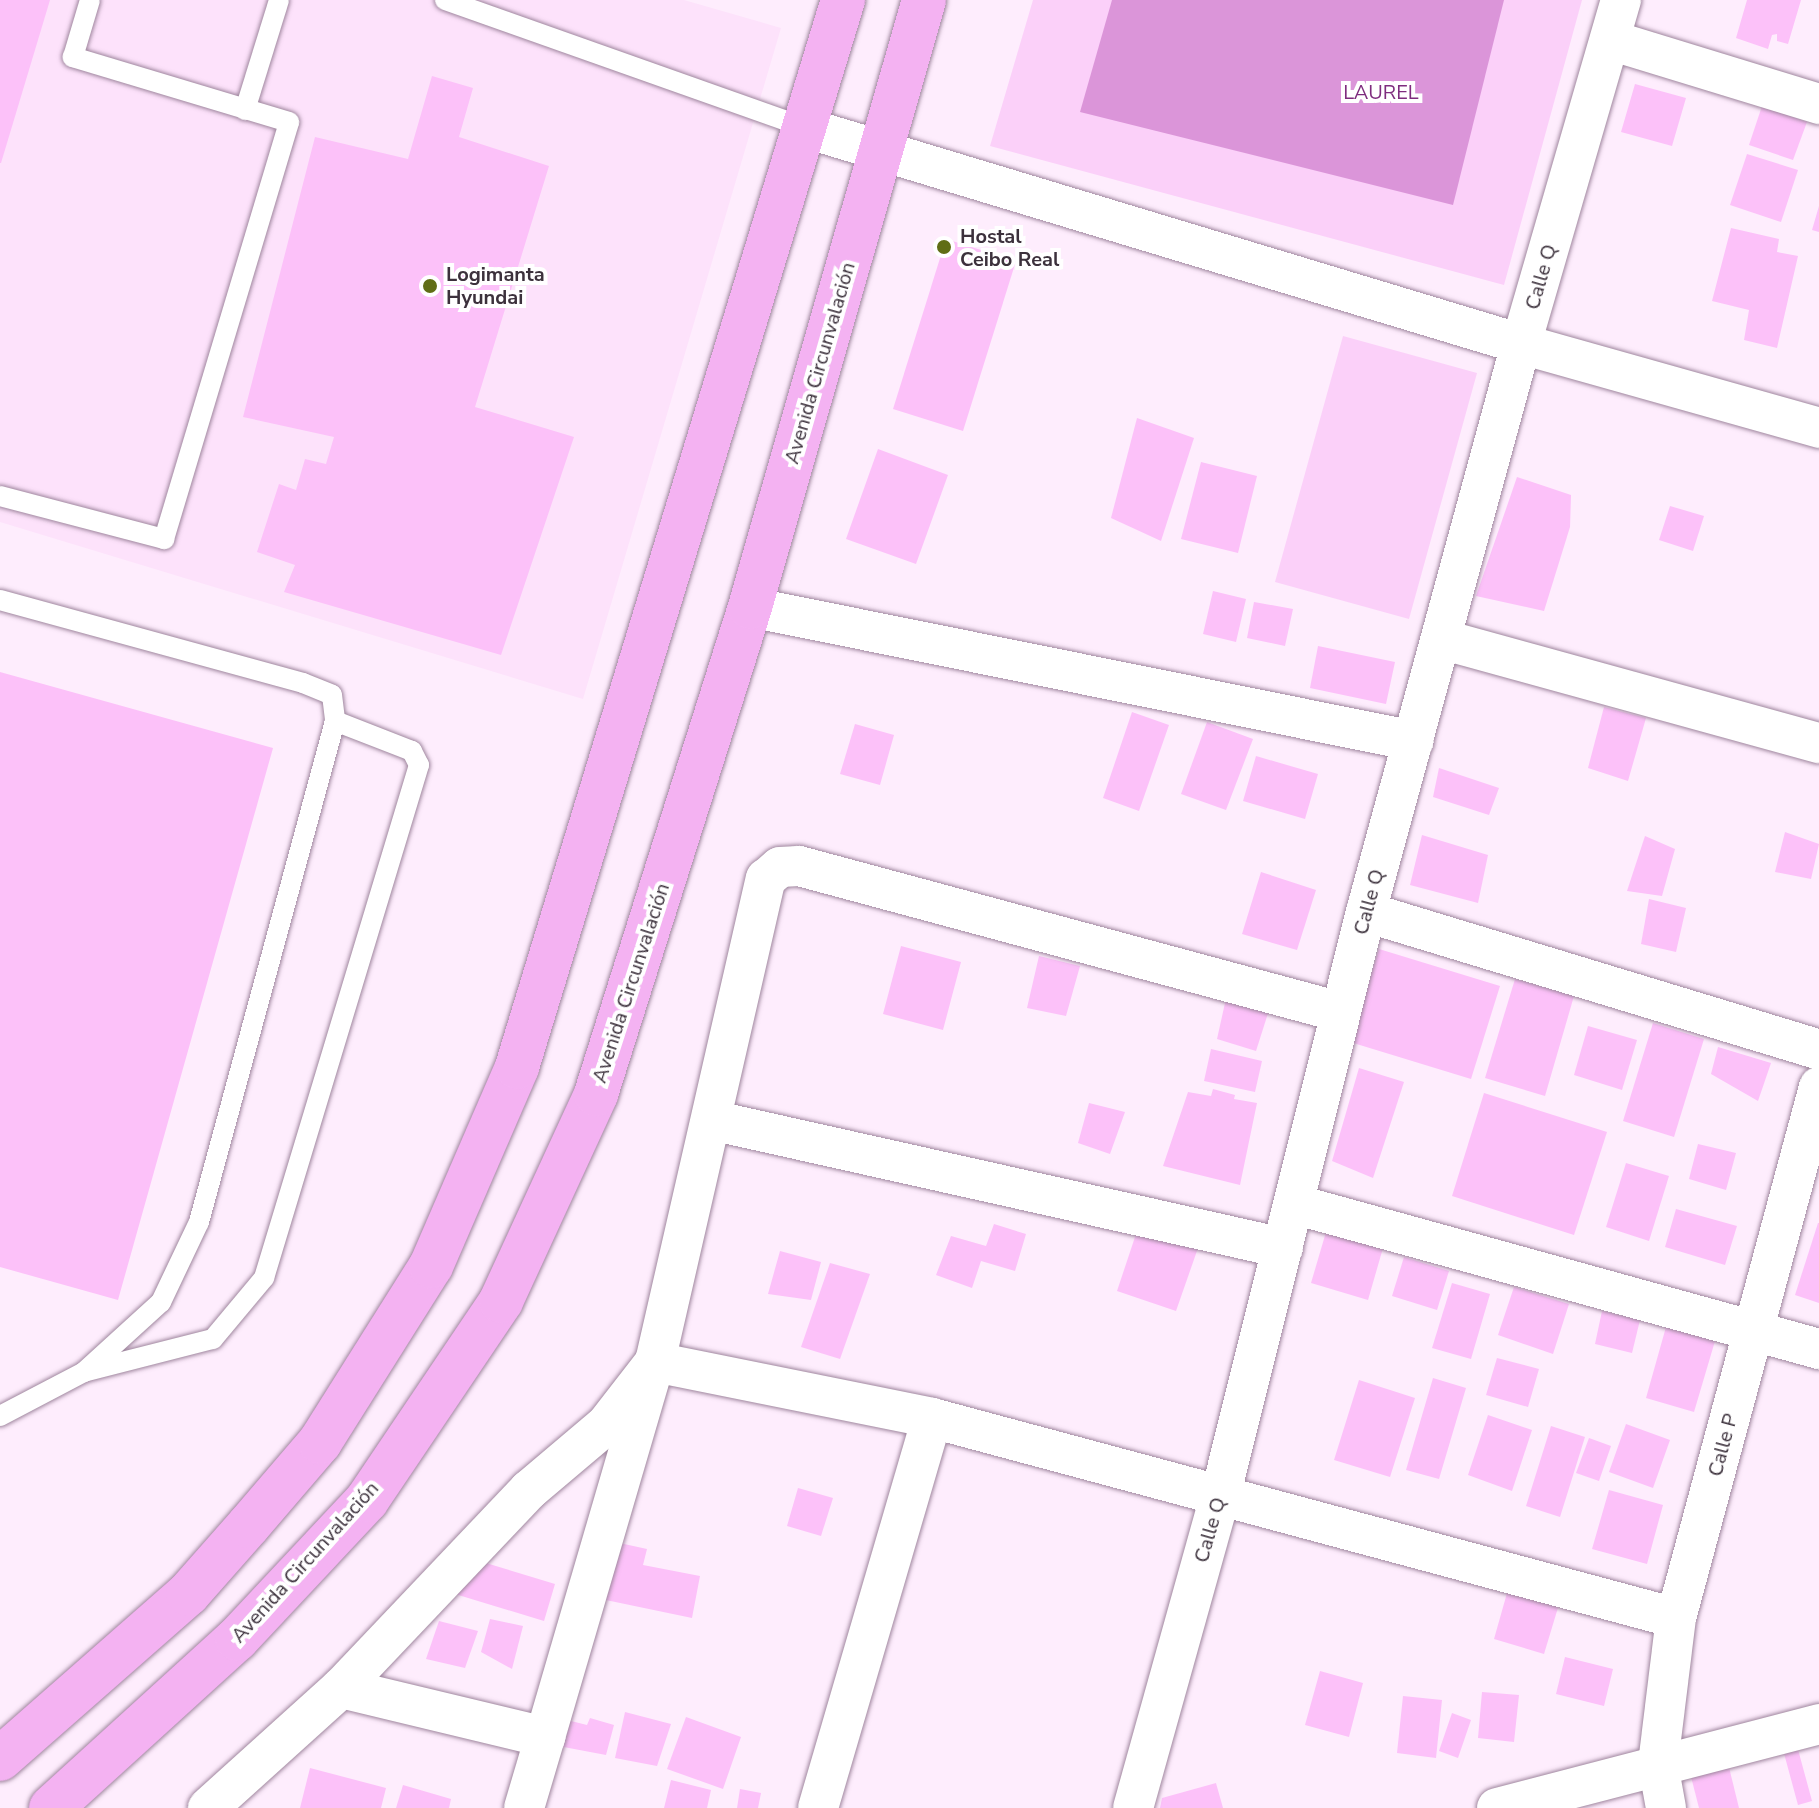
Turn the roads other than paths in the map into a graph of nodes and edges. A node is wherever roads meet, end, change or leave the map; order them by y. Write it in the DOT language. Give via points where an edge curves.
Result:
graph roads {
  1 [pos="90,0"];
  2 [pos="279,0"];
  3 [pos="445,0"];
  4 [pos="843,0"];
  5 [pos="924,0"];
  6 [pos="1621,0"];
  7 [pos="1610,40"];
  8 [pos="1819,104"];
  9 [pos="245,110"];
  10 [pos="806,128"];
  11 [pos="881,150"];
  12 [pos="1521,344"];
  13 [pos="1819,428"];
  14 [pos="0,496"];
  15 [pos="0,600"];
  16 [pos="750,607"];
  17 [pos="1441,639"];
  18 [pos="335,721"];
  19 [pos="1414,741"];
  20 [pos="1819,743"];
  21 [pos="1366,912"];
  22 [pos="1340,1012"];
  23 [pos="1819,1050"];
  24 [pos="1819,1087"];
  25 [pos="711,1120"];
  26 [pos="1294,1204"];
  27 [pos="1283,1248"];
  28 [pos="1754,1333"];
  29 [pos="1819,1349"];
  30 [pos="655,1362"];
  31 [pos="84,1372"];
  32 [pos="0,1416"];
  33 [pos="932,1418"];
  34 [pos="1221,1493"];
  35 [pos="1676,1618"];
  36 [pos="341,1688"];
  37 [pos="1819,1724"];
  38 [pos="545,1737"];
  39 [pos="4,1749"];
  40 [pos="1658,1764"];
  41 [pos="51,1808"];
  42 [pos="208,1808"];
  43 [pos="524,1808"];
  44 [pos="818,1808"];
  45 [pos="1133,1808"];
  46 [pos="1497,1808"];
  47 [pos="1666,1808"];
  1 -- 9 [label="lane" via="73,57"];
  2 -- 9 [label="lane"];
  3 -- 10 [label="lane"];
  4 -- 10 [label="highway"];
  5 -- 11 [label="highway, Avenida Circunvalación"];
  6 -- 7 [label="street, Calle Q"];
  7 -- 8 [label="street"];
  7 -- 12 [label="street, Calle Q"];
  9 -- 14 [label="lane" via="289,122 164,539"];
  10 -- 11 [label="street"];
  10 -- 39 [label="highway" via="517,1067 431,1266 320,1442 188,1594"];
  11 -- 12 [label="street"];
  11 -- 16 [label="highway, Avenida Circunvalación"];
  12 -- 13 [label="street"];
  12 -- 17 [label="street, Calle Q"];
  15 -- 18 [label="lane" via="303,683 332,695"];
  16 -- 19 [label="street"];
  16 -- 41 [label="highway, Avenida Circunvalación" via="596,1094 501,1301 367,1500 237,1639"];
  17 -- 19 [label="street, Calle Q"];
  17 -- 20 [label="street"];
  18 -- 31 [label="lane" via="199,1222 161,1302"];
  18 -- 31 [label="lane" via="412,751 419,765 264,1278 213,1339"];
  19 -- 21 [label="street, Calle Q"];
  21 -- 22 [label="street, Calle Q"];
  21 -- 23 [label="street"];
  22 -- 25 [label="street" via="799,866 780,867 766,879"];
  22 -- 26 [label="street, Calle Q"];
  24 -- 28 [label="street, Calle P"];
  25 -- 27 [label="street"];
  25 -- 30 [label="street"];
  26 -- 27 [label="street, Calle Q"];
  26 -- 28 [label="street"];
  27 -- 34 [label="street, Calle Q"];
  28 -- 29 [label="street"];
  28 -- 35 [label="street, Calle P"];
  30 -- 33 [label="street"];
  30 -- 36 [label="street" via="606,1425 529,1490"];
  30 -- 38 [label="street"];
  31 -- 32 [label="lane"];
  33 -- 34 [label="street"];
  33 -- 44 [label="street"];
  34 -- 35 [label="street"];
  34 -- 45 [label="street, Calle Q"];
  35 -- 40 [label="street, Calle P"];
  36 -- 38 [label="street"];
  36 -- 42 [label="street"];
  37 -- 40 [label="street"];
  38 -- 43 [label="street"];
  40 -- 46 [label="street"];
  40 -- 47 [label="street, Calle P"];
}
